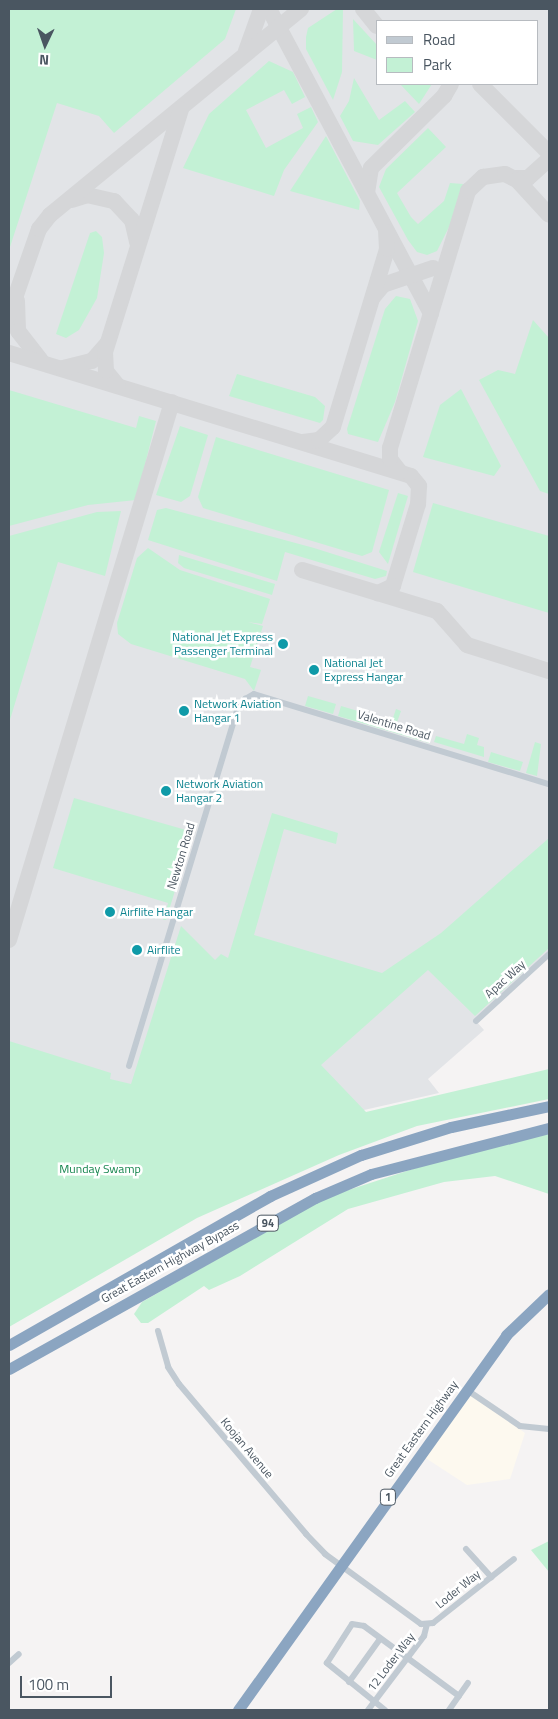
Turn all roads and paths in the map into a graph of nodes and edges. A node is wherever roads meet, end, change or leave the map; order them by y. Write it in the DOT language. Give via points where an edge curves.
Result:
graph roads {
  1 [pos="237,710"];
  2 [pos="549,784"];
  3 [pos="549,954"];
  4 [pos="476,1021"];
  5 [pos="129,1066"];
  6 [pos="549,1106"];
  7 [pos="549,1128"];
  8 [pos="549,1294"];
  9 [pos="158,1331"];
  10 [pos="9,1345"];
  11 [pos="9,1370"];
  12 [pos="466,1390"];
  13 [pos="549,1429"];
  14 [pos="466,1549"];
  15 [pos="514,1559"];
  16 [pos="340,1566"];
  17 [pos="491,1577"];
  18 [pos="427,1624"];
  19 [pos="380,1639"];
  20 [pos="19,1654"];
  21 [pos="408,1659"];
  22 [pos="9,1663"];
  23 [pos="350,1682"];
  24 [pos="468,1683"];
  25 [pos="459,1696"];
  26 [pos="375,1702"];
  27 [pos="238,1710"];
  28 [pos="368,1710"];
  29 [pos="385,1710"];
  30 [pos="449,1710"];
  1 -- 2 [label="street, Valentine Road" via="254,694"];
  1 -- 5 [label="street, Newton Road"];
  3 -- 4 [label="street, Apac Way"];
  6 -- 10 [label="highway, Great Eastern Highway Bypass / 94" via="451,1127 361,1154 270,1196"];
  7 -- 11 [label="highway, Great Eastern Highway Bypass / 94" via="371,1174 315,1198"];
  8 -- 12 [label="highway, Great Eastern Highway / 1" via="515,1325"];
  9 -- 16 [label="street, Koojan Avenue" via="168,1367 178,1384 306,1534"];
  12 -- 13 [label="street" via="520,1426"];
  12 -- 16 [label="highway, Great Eastern Highway / 1"];
  14 -- 17 [label="street"];
  15 -- 17 [label="street, Loder Way"];
  16 -- 18 [label="street" via="421,1624"];
  16 -- 27 [label="highway, Great Eastern Highway / 1"];
  17 -- 18 [label="street, Loder Way"];
  18 -- 21 [label="street, 12 Loder Way" via="424,1636"];
  19 -- 21 [label="street"];
  19 -- 23 [label="street"];
  19 -- 23 [label="street" via="352,1624 327,1658 329,1665"];
  20 -- 22 [label="street"];
  21 -- 25 [label="street"];
  21 -- 26 [label="street, 12 Loder Way"];
  23 -- 26 [label="street"];
  24 -- 25 [label="street"];
  25 -- 30 [label="street"];
  26 -- 28 [label="street, 12 Loder Way"];
  26 -- 29 [label="street"];
}
